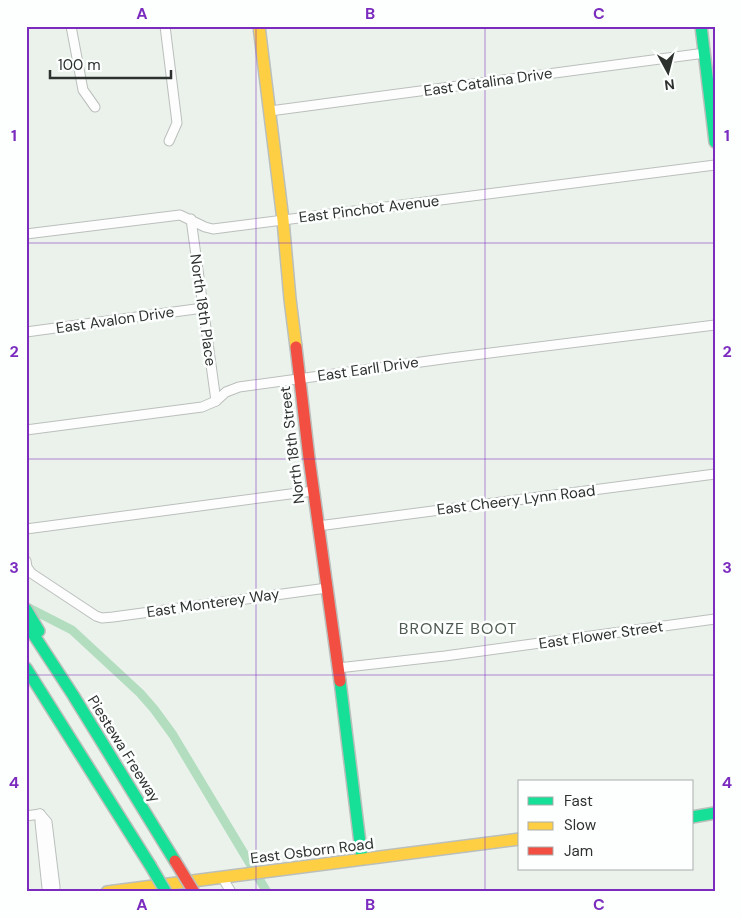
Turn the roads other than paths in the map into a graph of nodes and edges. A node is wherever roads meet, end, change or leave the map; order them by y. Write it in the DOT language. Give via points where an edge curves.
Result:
graph roads {
  1 [pos="71,26"];
  2 [pos="165,26"];
  3 [pos="259,26"];
  4 [pos="702,26"];
  5 [pos="705,53"];
  6 [pos="95,107"];
  7 [pos="270,111"];
  8 [pos="169,141"];
  9 [pos="715,142"];
  10 [pos="715,165"];
  11 [pos="191,219"];
  12 [pos="283,220"];
  13 [pos="26,234"];
  14 [pos="203,308"];
  15 [pos="715,325"];
  16 [pos="26,332"];
  17 [pos="300,379"];
  18 [pos="216,401"];
  19 [pos="26,430"];
  20 [pos="715,474"];
  21 [pos="313,491"];
  22 [pos="318,526"];
  23 [pos="26,529"];
  24 [pos="26,561"];
  25 [pos="327,588"];
  26 [pos="26,609"];
  27 [pos="715,619"];
  28 [pos="26,623"];
  29 [pos="45,647"];
  30 [pos="26,668"];
  31 [pos="338,668"];
  32 [pos="26,675"];
  33 [pos="44,695"];
  34 [pos="715,813"];
  35 [pos="40,814"];
  36 [pos="26,816"];
  37 [pos="694,817"];
  38 [pos="518,839"];
  39 [pos="362,859"];
  40 [pos="222,877"];
  41 [pos="49,892"];
  42 [pos="54,892"];
  43 [pos="107,892"];
  44 [pos="166,892"];
  45 [pos="194,892"];
  46 [pos="231,892"];
  1 -- 6 [label="street" via="83,90"];
  2 -- 8 [label="street" via="177,123"];
  3 -- 7 [label="main road, North 18th Street"];
  4 -- 5 [label="main road"];
  5 -- 7 [label="street, East Catalina Drive"];
  5 -- 9 [label="main road"];
  7 -- 12 [label="main road, North 18th Street"];
  10 -- 12 [label="street, East Pinchot Avenue"];
  11 -- 12 [label="street, East Pinchot Avenue" via="213,229"];
  11 -- 13 [label="street, East Pinchot Avenue" via="171,216"];
  11 -- 14 [label="street, North 18th Place"];
  12 -- 17 [label="main road, North 18th Street"];
  14 -- 16 [label="street, East Avalon Drive"];
  14 -- 18 [label="street, North 18th Place"];
  15 -- 17 [label="street, East Earll Drive"];
  17 -- 18 [label="street, East Earll Drive" via="238,387"];
  17 -- 21 [label="main road, North 18th Street"];
  18 -- 19 [label="street, East Earll Drive" via="202,407"];
  20 -- 22 [label="street, East Cheery Lynn Road"];
  21 -- 22 [label="main road, North 18th Street"];
  21 -- 23 [label="street"];
  22 -- 25 [label="main road, North 18th Street"];
  24 -- 25 [label="street, East Monterey Way" via="31,573 99,618"];
  25 -- 31 [label="main road, North 18th Street"];
  26 -- 29 [label="main road"];
  27 -- 31 [label="street, East Flower Street"];
  28 -- 29 [label="main road"];
  29 -- 45 [label="main road, Piestewa Freeway, bridge"];
  30 -- 33 [label="main road"];
  31 -- 39 [label="main road, North 18th Street"];
  32 -- 33 [label="main road"];
  33 -- 44 [label="main road, bridge"];
  34 -- 37 [label="main road"];
  35 -- 36 [label="street"];
  35 -- 41 [label="street"];
  35 -- 42 [label="street" via="47,822"];
  38 -- 39 [label="main road, East Osborn Road"];
  39 -- 40 [label="main road, East Osborn Road"];
  40 -- 43 [label="main road, East Osborn Road"];
  40 -- 46 [label="street"];
}
